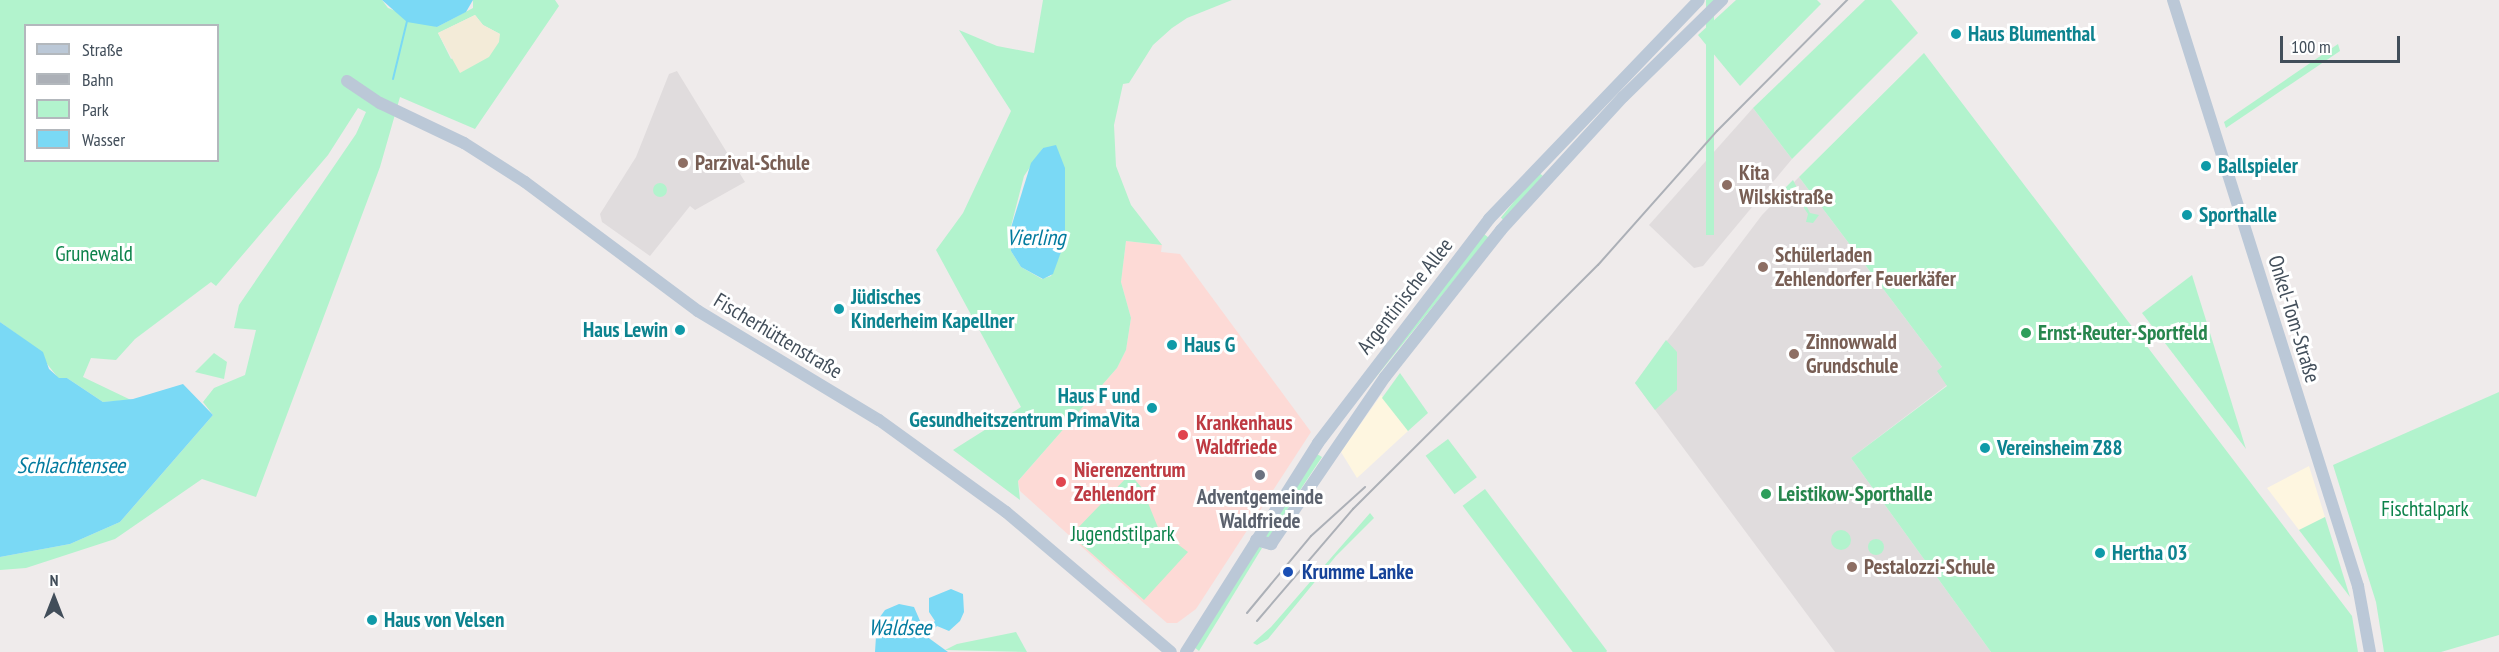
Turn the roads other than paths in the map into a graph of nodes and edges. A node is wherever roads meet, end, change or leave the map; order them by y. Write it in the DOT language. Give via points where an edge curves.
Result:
graph roads {
  1 [pos="1699,0"];
  2 [pos="1722,0"];
  3 [pos="2172,0"];
  4 [pos="347,81"];
  5 [pos="1256,540"];
  6 [pos="1171,652"];
  7 [pos="1186,652"];
  8 [pos="2370,652"];
  1 -- 5 [label="main road, Argentinische Allee" via="1489,219 1318,443"];
  2 -- 5 [label="main road, Argentinische Allee" via="1623,97 1501,230 1385,377 1271,544"];
  3 -- 8 [label="main road, Onkel-Tom-Straße" via="2338,520 2363,603"];
  4 -- 6 [label="main road, Fischerhüttenstraße" via="380,103 464,143 525,182 698,311 879,420 1006,512"];
  5 -- 7 [label="main road, Argentinische Allee"];
}
